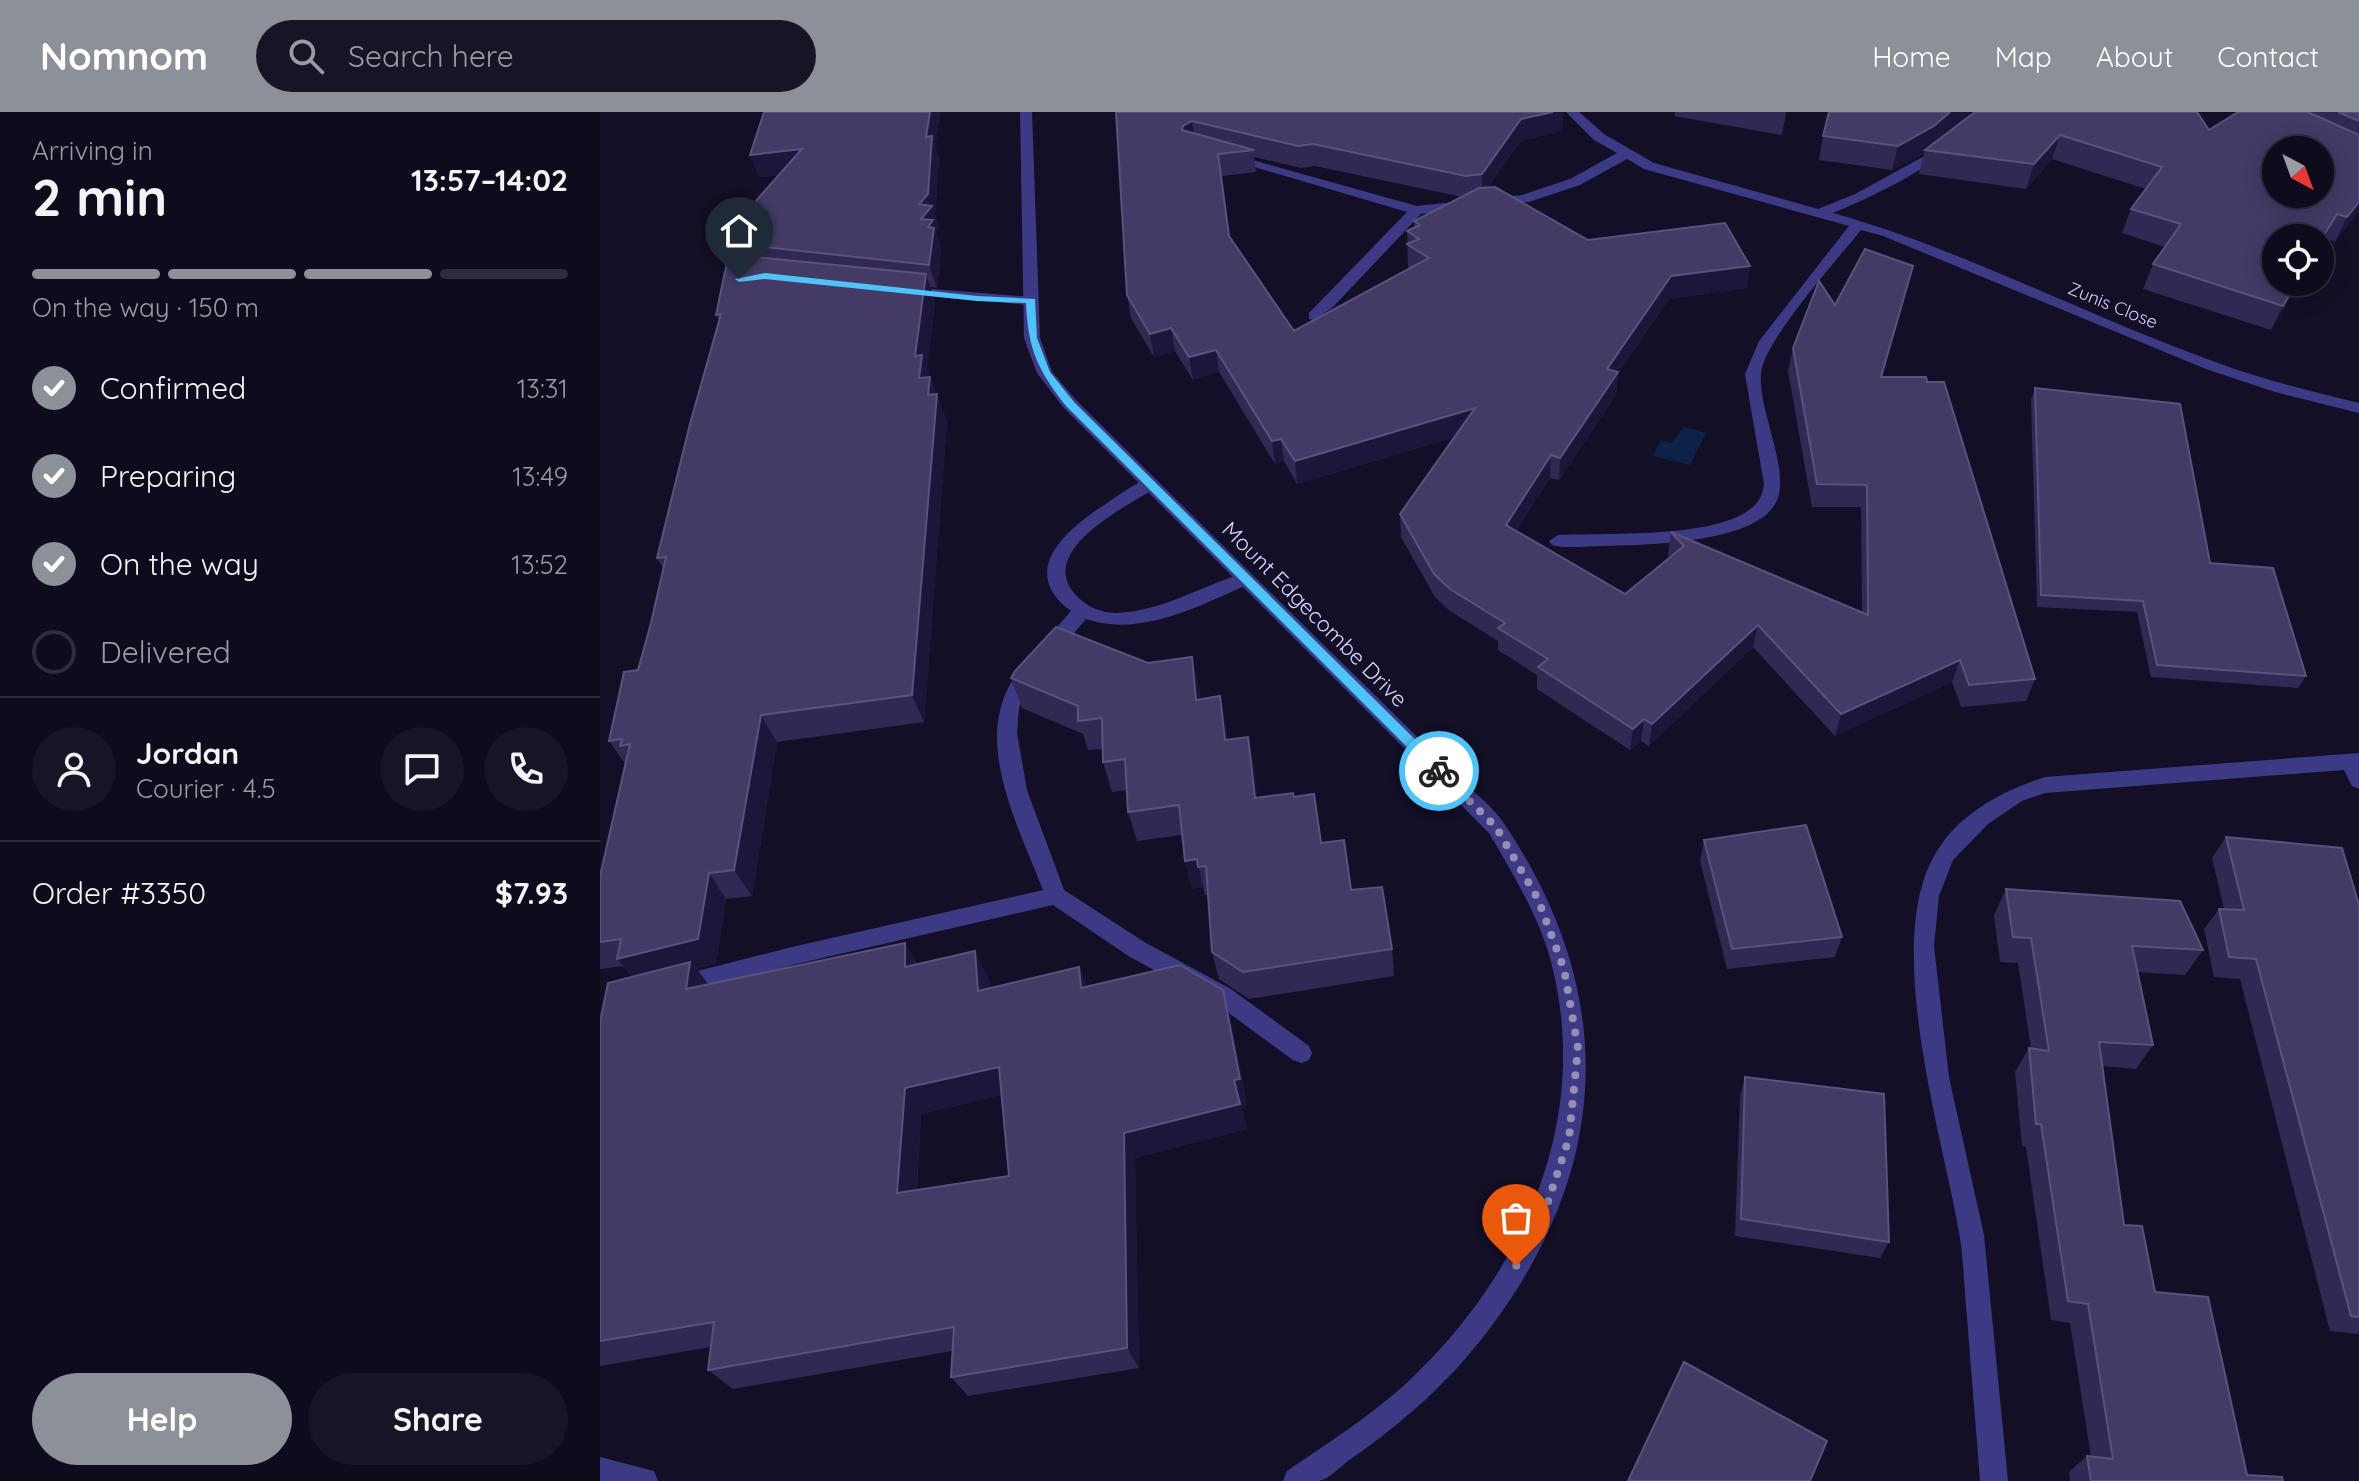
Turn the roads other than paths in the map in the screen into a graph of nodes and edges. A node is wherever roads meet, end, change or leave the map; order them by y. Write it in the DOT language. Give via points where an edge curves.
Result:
graph roads {
  1 [pos="1026,112"];
  2 [pos="1572,112"];
  3 [pos="1983,112"];
  4 [pos="1210,153"];
  5 [pos="1625,154"];
  6 [pos="1417,210"];
  7 [pos="1821,213"];
  8 [pos="1858,224"];
  9 [pos="886,289"];
  10 [pos="1031,301"];
  11 [pos="1314,316"];
  12 [pos="2359,408"];
  13 [pos="1150,484"];
  14 [pos="1558,541"];
  15 [pos="1245,579"];
  16 [pos="1083,610"];
  17 [pos="2356,768"];
  18 [pos="1056,896"];
  19 [pos="659,991"];
  20 [pos="1301,1053"];
  21 [pos="600,1471"];
  22 [pos="644,1481"];
  23 [pos="1297,1481"];
  24 [pos="1994,1481"];
  1 -- 10 [label="street, Mount Edgecombe Drive"];
  2 -- 5 [label="street, Zunis Close"];
  3 -- 7 [label="street" via="1935,156"];
  4 -- 6 [label="street"];
  5 -- 6 [label="street" via="1575,182 1524,199"];
  5 -- 7 [label="street, Zunis Close" via="1649,166"];
  6 -- 11 [label="street"];
  7 -- 8 [label="street, Zunis Close"];
  8 -- 12 [label="street, Zunis Close" via="2211,366"];
  8 -- 14 [label="street" via="1764,344 1753,374 1772,484 1769,502 1758,513 1712,533"];
  9 -- 10 [label="street"];
  10 -- 13 [label="street, Mount Edgecombe Drive" via="1032,338 1045,373"];
  13 -- 15 [label="street, Mount Edgecombe Drive"];
  13 -- 16 [label="street" via="1084,525 1060,553 1057,585"];
  15 -- 16 [label="street" via="1186,604 1142,615 1100,618"];
  15 -- 23 [label="street, Mount Edgecombe Drive" via="1496,827 1538,899 1564,969 1578,1048 1569,1138 1542,1220 1490,1311 1427,1382"];
  16 -- 18 [label="street" via="1018,687 1007,712 1005,747"];
  17 -- 24 [label="street" via="2045,785 2015,795 1981,818 1945,855 1928,896 1923,946 1938,1077 1972,1235"];
  18 -- 19 [label="street"];
  18 -- 20 [label="street" via="1138,950 1223,996"];
  21 -- 22 [label="street"];
}
